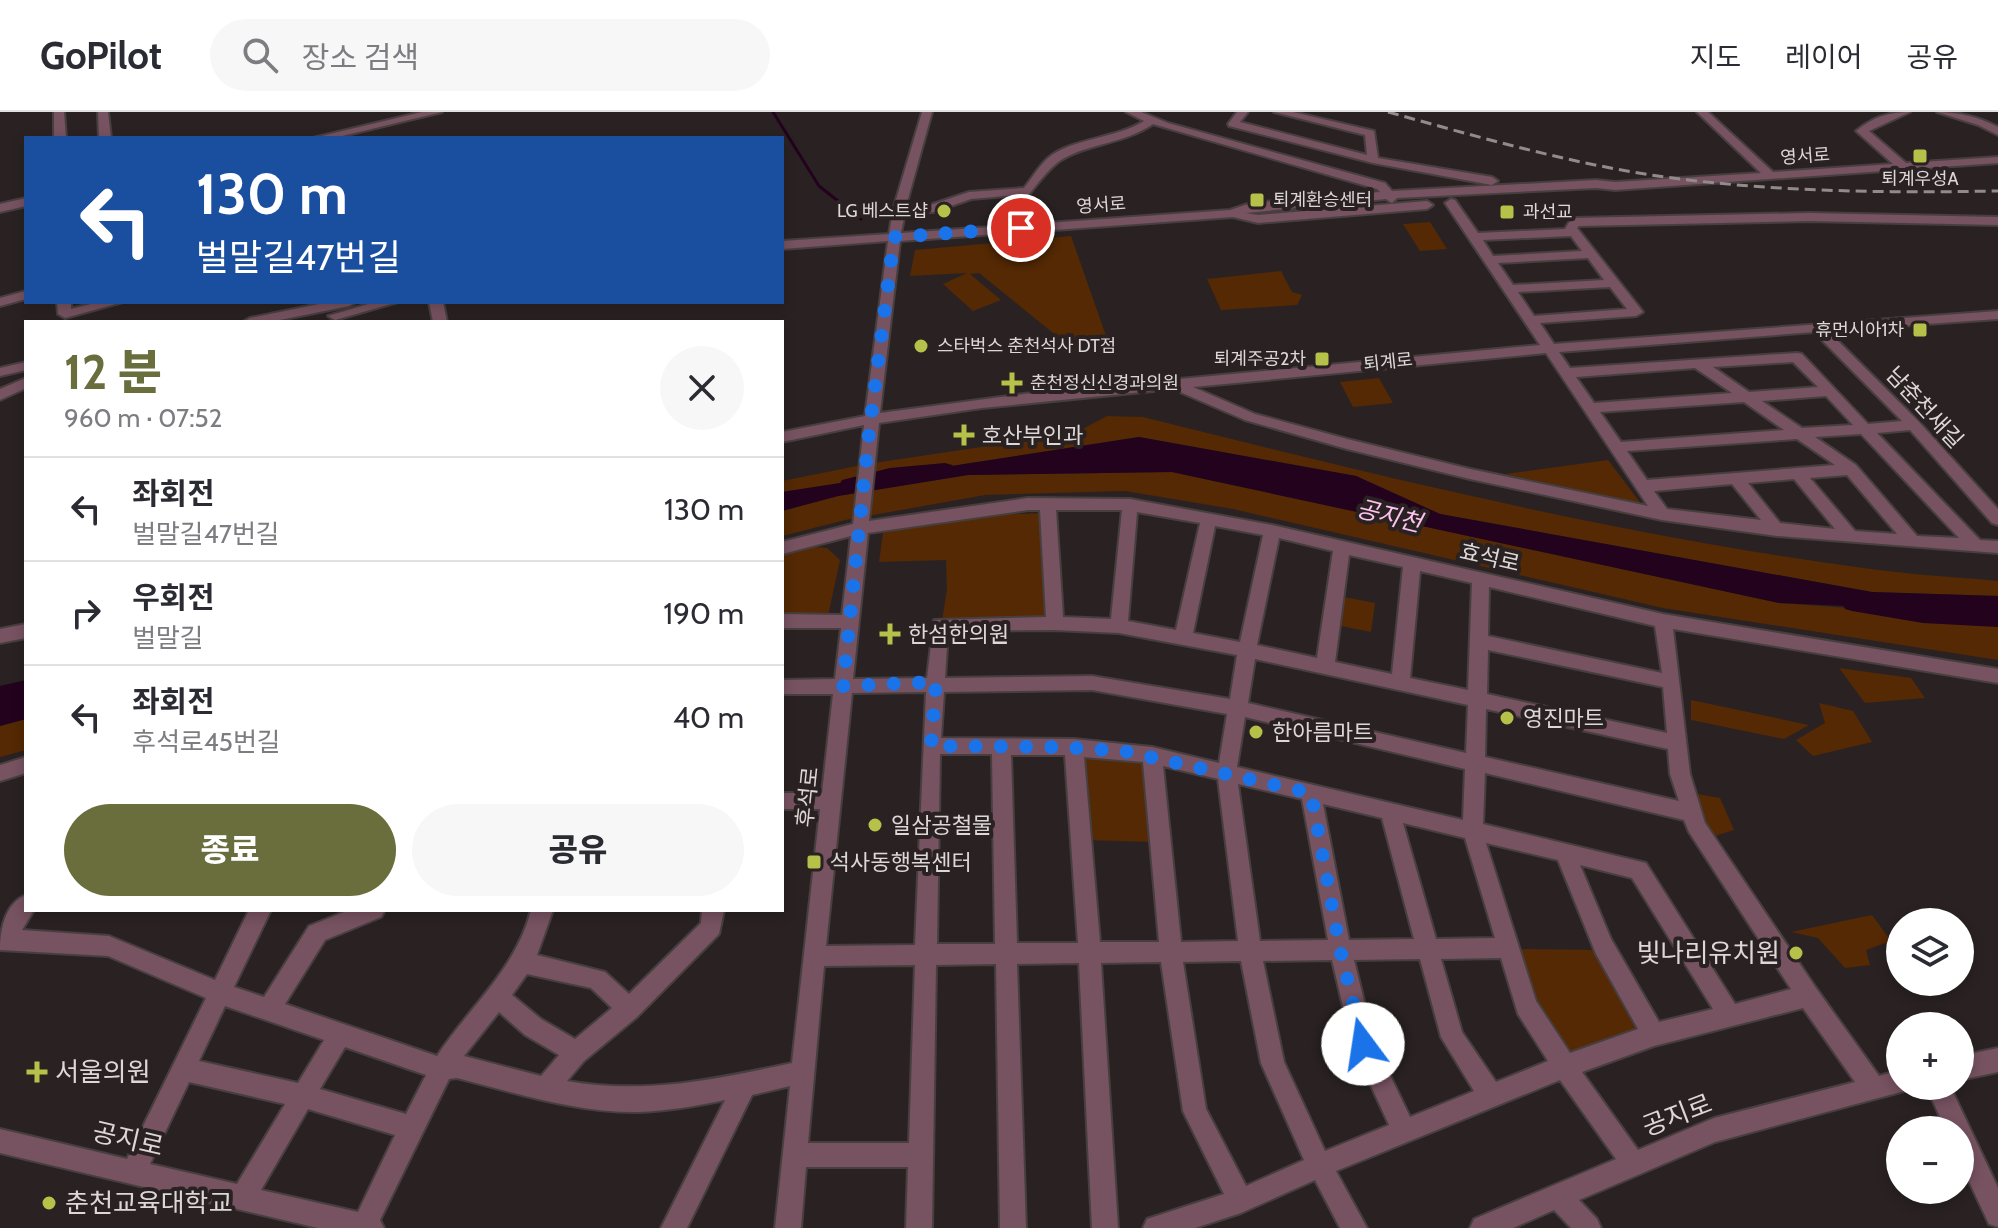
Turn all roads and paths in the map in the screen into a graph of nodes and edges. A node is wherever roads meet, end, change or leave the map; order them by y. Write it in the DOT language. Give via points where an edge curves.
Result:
graph roads {
  1 [pos="59,112"];
  2 [pos="103,112"];
  3 [pos="374,112"];
  4 [pos="437,112"];
  5 [pos="927,112"];
  6 [pos="1131,112"];
  7 [pos="1243,112"];
  8 [pos="1279,112"];
  9 [pos="1702,112"];
  10 [pos="1905,112"];
  11 [pos="1942,112"];
  12 [pos="1970,112"];
  13 [pos="1152,120"];
  14 [pos="1982,123"];
  15 [pos="378,125"];
  16 [pos="1251,130"];
  17 [pos="1998,132"];
  18 [pos="60,136"];
  19 [pos="103,136"];
  20 [pos="328,136"];
  21 [pos="381,136"];
  22 [pos="1237,146"];
  23 [pos="1373,160"];
  24 [pos="1998,160"];
  25 [pos="1904,167"];
  26 [pos="1771,176"];
  27 [pos="1615,186"];
  28 [pos="1517,187"];
  29 [pos="1028,191"];
  30 [pos="1389,195"];
  31 [pos="24,202"];
  32 [pos="1451,203"];
  33 [pos="1399,207"];
  34 [pos="0,208"];
  35 [pos="899,210"];
  36 [pos="1232,214"];
  37 [pos="1998,221"];
  38 [pos="995,230"];
  39 [pos="1573,230"];
  40 [pos="894,237"];
  41 [pos="1475,237"];
  42 [pos="784,245"];
  43 [pos="1592,254"];
  44 [pos="1492,260"];
  45 [pos="1614,283"];
  46 [pos="1510,289"];
  47 [pos="24,296"];
  48 [pos="0,302"];
  49 [pos="64,304"];
  50 [pos="108,304"];
  51 [pos="370,304"];
  52 [pos="349,306"];
  53 [pos="1998,315"];
  54 [pos="262,320"];
  55 [pos="310,320"];
  56 [pos="1530,320"];
  57 [pos="1817,327"];
  58 [pos="1549,347"];
  59 [pos="1700,365"];
  60 [pos="24,366"];
  61 [pos="0,372"];
  62 [pos="1566,373"];
  63 [pos="24,380"];
  64 [pos="24,381"];
  65 [pos="0,382"];
  66 [pos="1174,384"];
  67 [pos="1832,391"];
  68 [pos="0,395"];
  69 [pos="1748,398"];
  70 [pos="1590,408"];
  71 [pos="1914,425"];
  72 [pos="870,426"];
  73 [pos="1865,428"];
  74 [pos="1800,432"];
  75 [pos="784,437"];
  76 [pos="1617,447"];
  77 [pos="1851,469"];
  78 [pos="1798,474"];
  79 [pos="1737,479"];
  80 [pos="1644,486"];
  81 [pos="1048,504"];
  82 [pos="1130,505"];
  83 [pos="1662,514"];
  84 [pos="1209,518"];
  85 [pos="1998,519"];
  86 [pos="862,522"];
  87 [pos="1777,530"];
  88 [pos="1272,531"];
  89 [pos="1850,537"];
  90 [pos="1912,541"];
  91 [pos="1974,544"];
  92 [pos="784,547"];
  93 [pos="1342,547"];
  94 [pos="1998,547"];
  95 [pos="1412,563"];
  96 [pos="1481,581"];
  97 [pos="784,621"];
  98 [pos="1663,621"];
  99 [pos="851,622"];
  100 [pos="1055,623"];
  101 [pos="1119,626"];
  102 [pos="24,631"];
  103 [pos="0,636"];
  104 [pos="1183,637"];
  105 [pos="1478,641"];
  106 [pos="1247,650"];
  107 [pos="1325,668"];
  108 [pos="1998,676"];
  109 [pos="936,682"];
  110 [pos="1672,682"];
  111 [pos="1400,683"];
  112 [pos="843,686"];
  113 [pos="784,687"];
  114 [pos="1476,700"];
  115 [pos="1237,708"];
  116 [pos="1678,743"];
  117 [pos="931,746"];
  118 [pos="1001,747"];
  119 [pos="1074,747"];
  120 [pos="1152,755"];
  121 [pos="1475,761"];
  122 [pos="24,766"];
  123 [pos="1227,772"];
  124 [pos="0,773"];
  125 [pos="1311,793"];
  126 [pos="784,801"];
  127 [pos="830,801"];
  128 [pos="1390,812"];
  129 [pos="1692,813"];
  130 [pos="1473,832"];
  131 [pos="1565,852"];
  132 [pos="24,908"];
  133 [pos="259,912"];
  134 [pos="369,912"];
  135 [pos="542,912"];
  136 [pos="713,912"];
  137 [pos="2,940"];
  138 [pos="1508,948"];
  139 [pos="1340,949"];
  140 [pos="1426,949"];
  141 [pos="1250,950"];
  142 [pos="925,954"];
  143 [pos="1005,954"];
  144 [pos="1171,954"];
  145 [pos="1090,955"];
  146 [pos="814,956"];
  147 [pos="521,962"];
  148 [pos="220,993"];
  149 [pos="497,996"];
  150 [pos="1808,996"];
  151 [pos="269,1009"];
  152 [pos="629,1009"];
  153 [pos="1729,1015"];
  154 [pos="340,1034"];
  155 [pos="1654,1035"];
  156 [pos="576,1053"];
  157 [pos="1998,1060"];
  158 [pos="1974,1065"];
  159 [pos="1565,1066"];
  160 [pos="442,1069"];
  161 [pos="185,1070"];
  162 [pos="802,1072"];
  163 [pos="745,1084"];
  164 [pos="1886,1085"];
  165 [pos="546,1088"];
  166 [pos="1874,1088"];
  167 [pos="303,1096"];
  168 [pos="1492,1097"];
  169 [pos="413,1128"];
  170 [pos="1405,1133"];
  171 [pos="0,1141"];
  172 [pos="795,1155"];
  173 [pos="921,1155"];
  174 [pos="1634,1164"];
  175 [pos="1320,1165"];
  176 [pos="1974,1165"];
  177 [pos="134,1171"];
  178 [pos="1557,1195"];
  179 [pos="243,1197"];
  180 [pos="1241,1201"];
  181 [pos="1998,1215"];
  182 [pos="368,1227"];
  183 [pos="674,1228"];
  184 [pos="788,1228"];
  185 [pos="919,1228"];
  186 [pos="1013,1228"];
  187 [pos="1105,1228"];
  188 [pos="1156,1228"];
  189 [pos="1354,1228"];
  190 [pos="1483,1228"];
  191 [pos="1588,1228"];
  1 -- 18 [label="street"];
  2 -- 19 [label="street"];
  3 -- 15 [label="street"];
  4 -- 15 [label="street"];
  5 -- 35 [label="street"];
  6 -- 13 [label="street"];
  7 -- 16 [label="street" via="1233,124"];
  8 -- 23 [label="street" via="1370,133"];
  9 -- 26 [label="street"];
  10 -- 25 [label="street" via="1862,131"];
  11 -- 14 [label="street"];
  12 -- 14 [label="street"];
  13 -- 22 [label="street"];
  13 -- 29 [label="street" via="1125,138 1063,154"];
  14 -- 17 [label="street"];
  15 -- 20 [label="street"];
  15 -- 21 [label="street"];
  16 -- 22 [label="street"];
  16 -- 23 [label="street"];
  22 -- 30 [label="street" via="1381,186"];
  23 -- 28 [label="street"];
  24 -- 25 [label="street, 영서로"];
  25 -- 26 [label="street, 영서로"];
  26 -- 27 [label="street, 영서로"];
  27 -- 28 [label="street, 영서로"];
  27 -- 32 [label="street, 영서로" via="1603,193"];
  28 -- 30 [label="street, 영서로"];
  29 -- 35 [label="street"];
  29 -- 38 [label="street"];
  30 -- 33 [label="street"];
  30 -- 36 [label="street, 영서로" via="1251,207"];
  31 -- 34 [label="street"];
  32 -- 33 [label="street, 영서로"];
  32 -- 41 [label="street"];
  33 -- 36 [label="street, 영서로" via="1258,219"];
  35 -- 40 [label="street"];
  36 -- 38 [label="street, 영서로"];
  37 -- 39 [label="street" via="1585,220 1575,222"];
  38 -- 40 [label="street, 영서로"];
  39 -- 41 [label="street"];
  39 -- 43 [label="street"];
  40 -- 42 [label="street, 영서로"];
  40 -- 72 [label="street"];
  41 -- 44 [label="street"];
  43 -- 44 [label="street"];
  43 -- 45 [label="street"];
  44 -- 46 [label="street"];
  45 -- 46 [label="street"];
  45 -- 56 [label="street" via="1636,312"];
  46 -- 56 [label="street"];
  47 -- 48 [label="street"];
  49 -- 50 [label="street" via="65,314"];
  51 -- 52 [label="street"];
  52 -- 54 [label="street"];
  52 -- 55 [label="street"];
  53 -- 57 [label="street, 퇴계로"];
  56 -- 58 [label="street"];
  57 -- 58 [label="street, 퇴계로"];
  57 -- 71 [label="street, 남춘천새길"];
  58 -- 62 [label="street"];
  58 -- 66 [label="street, 퇴계로"];
  59 -- 62 [label="street"];
  59 -- 67 [label="street" via="1797,357"];
  59 -- 69 [label="street"];
  60 -- 61 [label="street"];
  62 -- 70 [label="street"];
  63 -- 65 [label="street"];
  64 -- 68 [label="street"];
  66 -- 72 [label="street, 퇴계로"];
  66 -- 83 [label="street" via="1250,417 1347,444"];
  67 -- 69 [label="street"];
  67 -- 73 [label="street"];
  69 -- 70 [label="street"];
  69 -- 74 [label="street"];
  70 -- 76 [label="street"];
  71 -- 73 [label="street"];
  71 -- 85 [label="street, 남춘천새길"];
  72 -- 75 [label="street, 퇴계로"];
  72 -- 86 [label="street, 후석로"];
  73 -- 74 [label="street"];
  73 -- 91 [label="street"];
  74 -- 76 [label="street"];
  74 -- 77 [label="street"];
  76 -- 80 [label="street"];
  77 -- 78 [label="street"];
  77 -- 90 [label="street"];
  78 -- 79 [label="street"];
  78 -- 89 [label="street"];
  79 -- 80 [label="street"];
  79 -- 87 [label="street"];
  80 -- 83 [label="street"];
  81 -- 82 [label="street, 효석로"];
  81 -- 86 [label="street, 효석로"];
  81 -- 100 [label="street"];
  82 -- 84 [label="street, 효석로"];
  82 -- 101 [label="street"];
  83 -- 87 [label="street"];
  84 -- 88 [label="street, 효석로"];
  84 -- 104 [label="street"];
  86 -- 92 [label="street, 효석로"];
  86 -- 99 [label="street, 후석로"];
  87 -- 89 [label="street"];
  88 -- 93 [label="street, 효석로"];
  88 -- 106 [label="street"];
  89 -- 90 [label="street"];
  90 -- 91 [label="street"];
  91 -- 94 [label="street"];
  93 -- 95 [label="street, 효석로"];
  93 -- 107 [label="street"];
  95 -- 96 [label="street, 효석로"];
  95 -- 111 [label="street"];
  96 -- 98 [label="street, 효석로"];
  96 -- 105 [label="street"];
  97 -- 99 [label="street"];
  98 -- 108 [label="street, 효석로"];
  98 -- 110 [label="street"];
  99 -- 112 [label="street, 후석로"];
  100 -- 101 [label="street"];
  100 -- 109 [label="street" via="940,625"];
  101 -- 104 [label="street"];
  102 -- 103 [label="street"];
  104 -- 106 [label="street"];
  105 -- 110 [label="street"];
  105 -- 114 [label="street"];
  106 -- 107 [label="street"];
  106 -- 115 [label="street"];
  107 -- 111 [label="street"];
  109 -- 112 [label="street"];
  109 -- 115 [label="street" via="1092,683"];
  109 -- 117 [label="street"];
  110 -- 116 [label="street"];
  111 -- 114 [label="street"];
  112 -- 113 [label="street"];
  112 -- 127 [label="street, 후석로"];
  114 -- 116 [label="street"];
  114 -- 121 [label="street"];
  115 -- 121 [label="street"];
  115 -- 123 [label="street"];
  116 -- 129 [label="street" via="1680,774"];
  117 -- 118 [label="street"];
  117 -- 142 [label="street"];
  118 -- 119 [label="street"];
  118 -- 143 [label="street"];
  119 -- 120 [label="street"];
  119 -- 145 [label="street"];
  120 -- 123 [label="street"];
  120 -- 144 [label="street"];
  121 -- 129 [label="street"];
  121 -- 130 [label="street"];
  122 -- 124 [label="street"];
  123 -- 125 [label="street"];
  123 -- 141 [label="street"];
  125 -- 128 [label="street"];
  125 -- 139 [label="street"];
  126 -- 127 [label="street"];
  127 -- 146 [label="street, 후석로"];
  128 -- 130 [label="street"];
  128 -- 140 [label="street"];
  129 -- 150 [label="street"];
  130 -- 131 [label="street"];
  130 -- 138 [label="street"];
  131 -- 153 [label="street" via="1639,870"];
  131 -- 155 [label="street" via="1586,915"];
  132 -- 137 [label="street"];
  133 -- 148 [label="street"];
  134 -- 151 [label="street" via="317,933"];
  135 -- 147 [label="street"];
  136 -- 152 [label="street" via="711,927"];
  137 -- 148 [label="street" via="109,946"];
  138 -- 140 [label="street"];
  138 -- 159 [label="street" via="1526,1006"];
  139 -- 140 [label="street"];
  139 -- 141 [label="street"];
  139 -- 170 [label="street" via="1363,1044"];
  140 -- 168 [label="street" via="1452,1037"];
  141 -- 144 [label="street"];
  141 -- 175 [label="street" via="1273,1063"];
  142 -- 143 [label="street"];
  142 -- 146 [label="street"];
  142 -- 173 [label="street"];
  143 -- 145 [label="street"];
  143 -- 186 [label="street"];
  144 -- 145 [label="street"];
  144 -- 180 [label="street" via="1195,1111"];
  145 -- 187 [label="street"];
  146 -- 162 [label="street, 후석로"];
  147 -- 149 [label="street"];
  147 -- 152 [label="street" via="597,979"];
  148 -- 151 [label="street"];
  148 -- 161 [label="street"];
  149 -- 156 [label="street" via="533,1027"];
  149 -- 160 [label="street"];
  150 -- 153 [label="street"];
  150 -- 166 [label="street"];
  151 -- 154 [label="street"];
  152 -- 156 [label="street"];
  153 -- 155 [label="street"];
  154 -- 160 [label="street"];
  154 -- 167 [label="street"];
  155 -- 159 [label="street"];
  156 -- 165 [label="street"];
  157 -- 158 [label="street"];
  159 -- 168 [label="street"];
  159 -- 174 [label="street"];
  160 -- 165 [label="street" via="457,1066"];
  160 -- 169 [label="street"];
  161 -- 167 [label="street"];
  161 -- 177 [label="street"];
  162 -- 163 [label="street"];
  162 -- 172 [label="street, 후석로"];
  163 -- 165 [label="street" via="638,1100"];
  163 -- 183 [label="street"];
  164 -- 166 [label="street, 공지로"];
  166 -- 174 [label="street, 공지로" via="1714,1130"];
  167 -- 169 [label="street"];
  167 -- 179 [label="street"];
  168 -- 170 [label="street"];
  169 -- 182 [label="street"];
  170 -- 175 [label="street"];
  171 -- 177 [label="street, 공지로"];
  172 -- 173 [label="street"];
  172 -- 184 [label="street, 후석로"];
  173 -- 185 [label="street"];
  174 -- 178 [label="street, 공지로"];
  175 -- 180 [label="street"];
  175 -- 189 [label="street"];
  176 -- 181 [label="street"];
  177 -- 179 [label="street, 공지로"];
  178 -- 190 [label="street, 공지로"];
  178 -- 191 [label="street"];
  179 -- 182 [label="street, 공지로"];
  180 -- 188 [label="street"];
}
